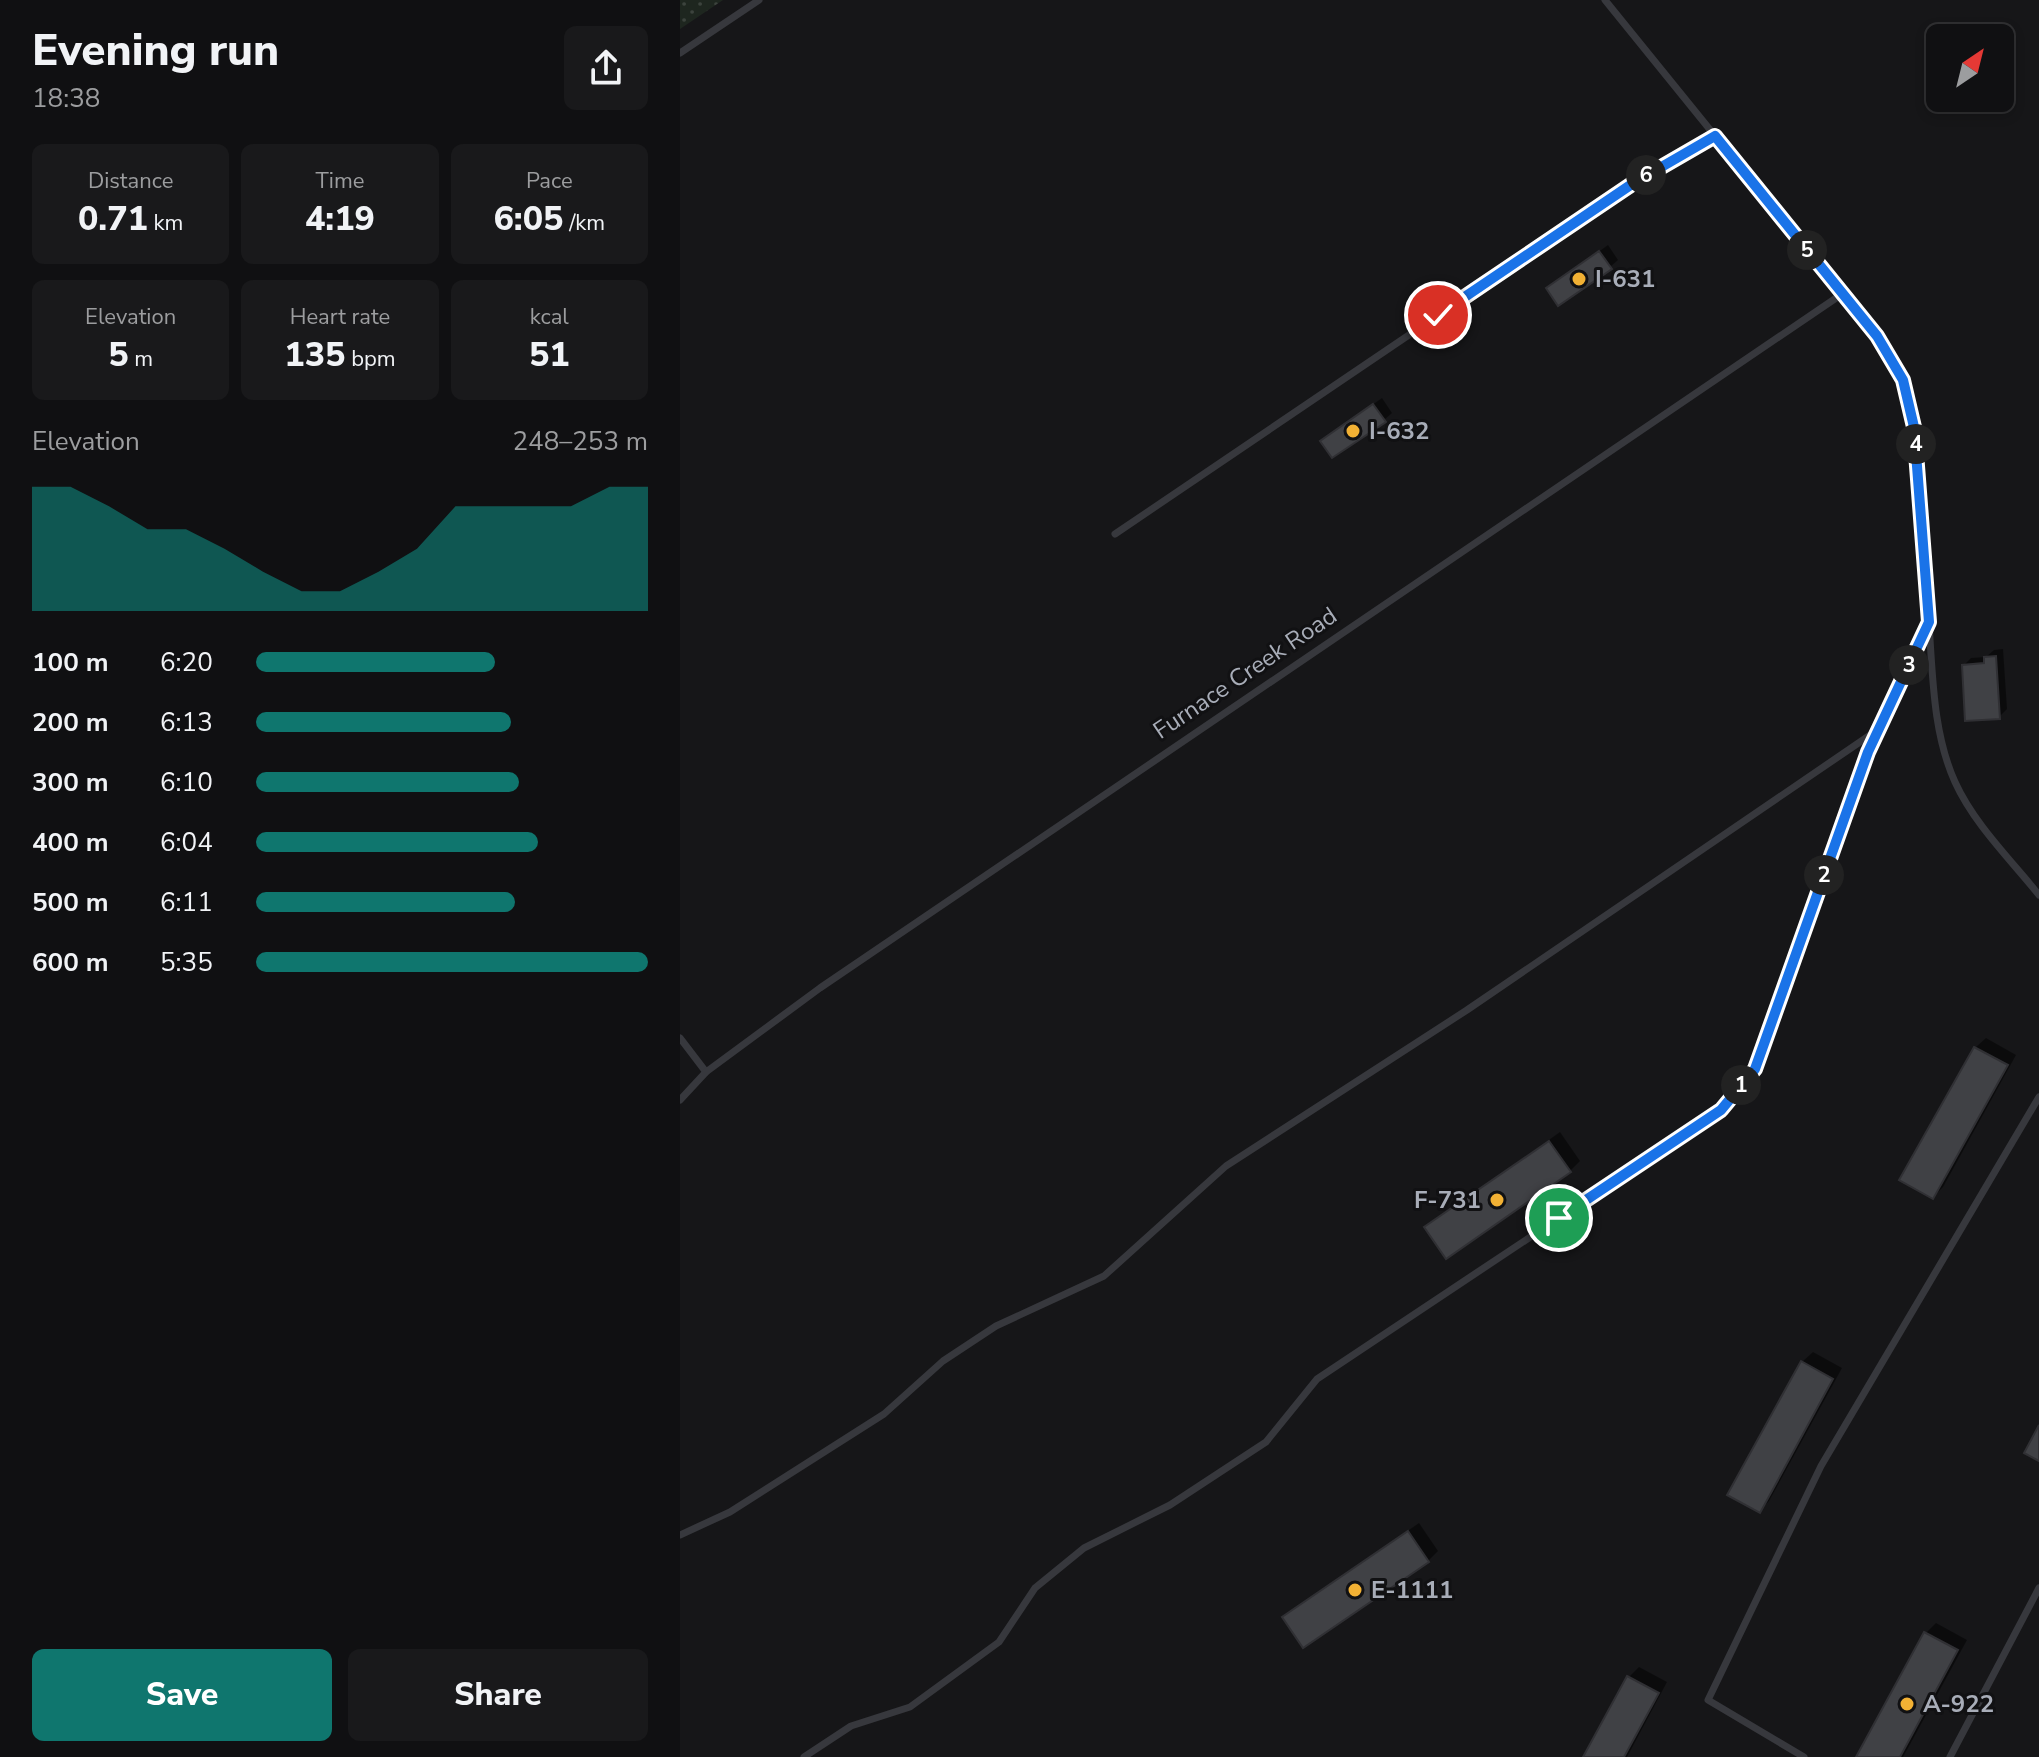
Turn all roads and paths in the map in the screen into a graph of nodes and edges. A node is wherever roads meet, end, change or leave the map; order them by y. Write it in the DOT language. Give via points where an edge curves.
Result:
graph roads {
  1 [pos="759,0"];
  2 [pos="1605,0"];
  3 [pos="680,53"];
  4 [pos="1715,136"];
  5 [pos="1842,294"];
  6 [pos="1115,534"];
  7 [pos="1929,622"];
  8 [pos="1879,728"];
  9 [pos="2039,895"];
  10 [pos="680,1038"];
  11 [pos="706,1072"];
  12 [pos="2039,1097"];
  13 [pos="680,1100"];
  14 [pos="680,1535"];
  15 [pos="2039,1588"];
  16 [pos="804,1757"];
  17 [pos="1804,1757"];
  18 [pos="1950,1757"];
  1 -- 3 [label="lane"];
  2 -- 4 [label="lane"];
  4 -- 5 [label="lane"];
  4 -- 6 [label="lane" via="1632,184"];
  5 -- 7 [label="lane" via="1877,336 1903,380 1914,427"];
  5 -- 11 [label="lane, Furnace Creek Road" via="1054,826"];
  7 -- 8 [label="lane"];
  7 -- 9 [label="lane" via="1933,698 1955,783"];
  8 -- 14 [label="lane" via="1467,1010 1226,1166 1104,1276 996,1326 943,1361 884,1414 730,1512"];
  8 -- 16 [label="lane" via="1755,1069 1721,1110 1317,1379 1266,1442 1170,1505 1084,1548 1035,1588 999,1642 910,1707 851,1726"];
  10 -- 11 [label="lane"];
  11 -- 13 [label="lane, Furnace Creek Road"];
  12 -- 17 [label="lane" via="1821,1466 1708,1700"];
  15 -- 18 [label="lane"];
}
